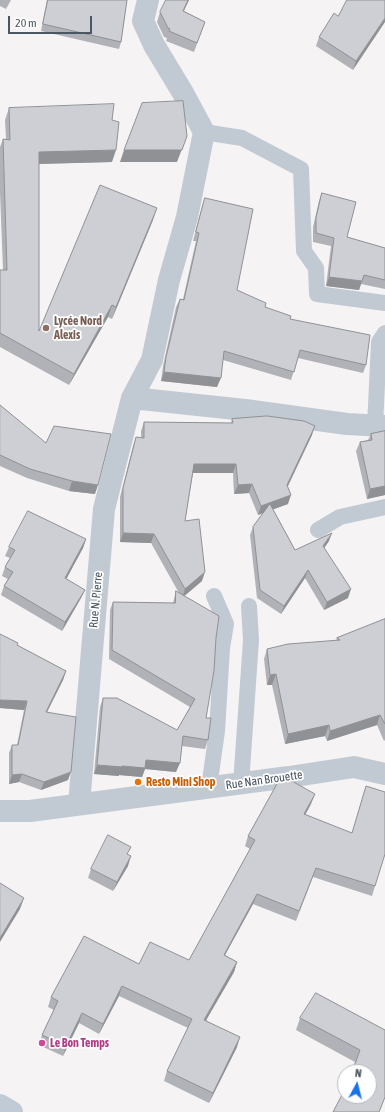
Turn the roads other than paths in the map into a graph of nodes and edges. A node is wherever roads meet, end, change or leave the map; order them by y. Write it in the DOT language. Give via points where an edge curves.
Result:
graph roads {
  1 [pos="148,0"];
  2 [pos="204,132"];
  3 [pos="385,303"];
  4 [pos="385,333"];
  5 [pos="132,398"];
  6 [pos="380,426"];
  7 [pos="385,507"];
  8 [pos="318,530"];
  9 [pos="214,596"];
  10 [pos="249,606"];
  11 [pos="385,774"];
  12 [pos="241,784"];
  13 [pos="209,788"];
  14 [pos="79,804"];
  15 [pos="0,811"];
  16 [pos="0,1105"];
  17 [pos="12,1112"];
  1 -- 2 [label="street" via="143,21"];
  2 -- 3 [label="lane" via="242,138 301,169 304,251 316,268 317,294"];
  2 -- 5 [label="street, Rue N. Pierre" via="187,217 169,280 152,360"];
  4 -- 6 [label="lane" via="379,342"];
  5 -- 6 [label="street"];
  5 -- 14 [label="street, Rue N. Pierre" via="104,509"];
  7 -- 8 [label="lane" via="340,517"];
  9 -- 13 [label="lane" via="226,624 217,731"];
  10 -- 12 [label="lane" via="251,640"];
  11 -- 12 [label="street, Rue Nan Brouette" via="354,767"];
  12 -- 13 [label="street, Rue Nan Brouette"];
  13 -- 14 [label="street, Rue Nan Brouette"];
  14 -- 15 [label="street, Rue Nan Brouette" via="30,811"];
  16 -- 17 [label="street"];
}
